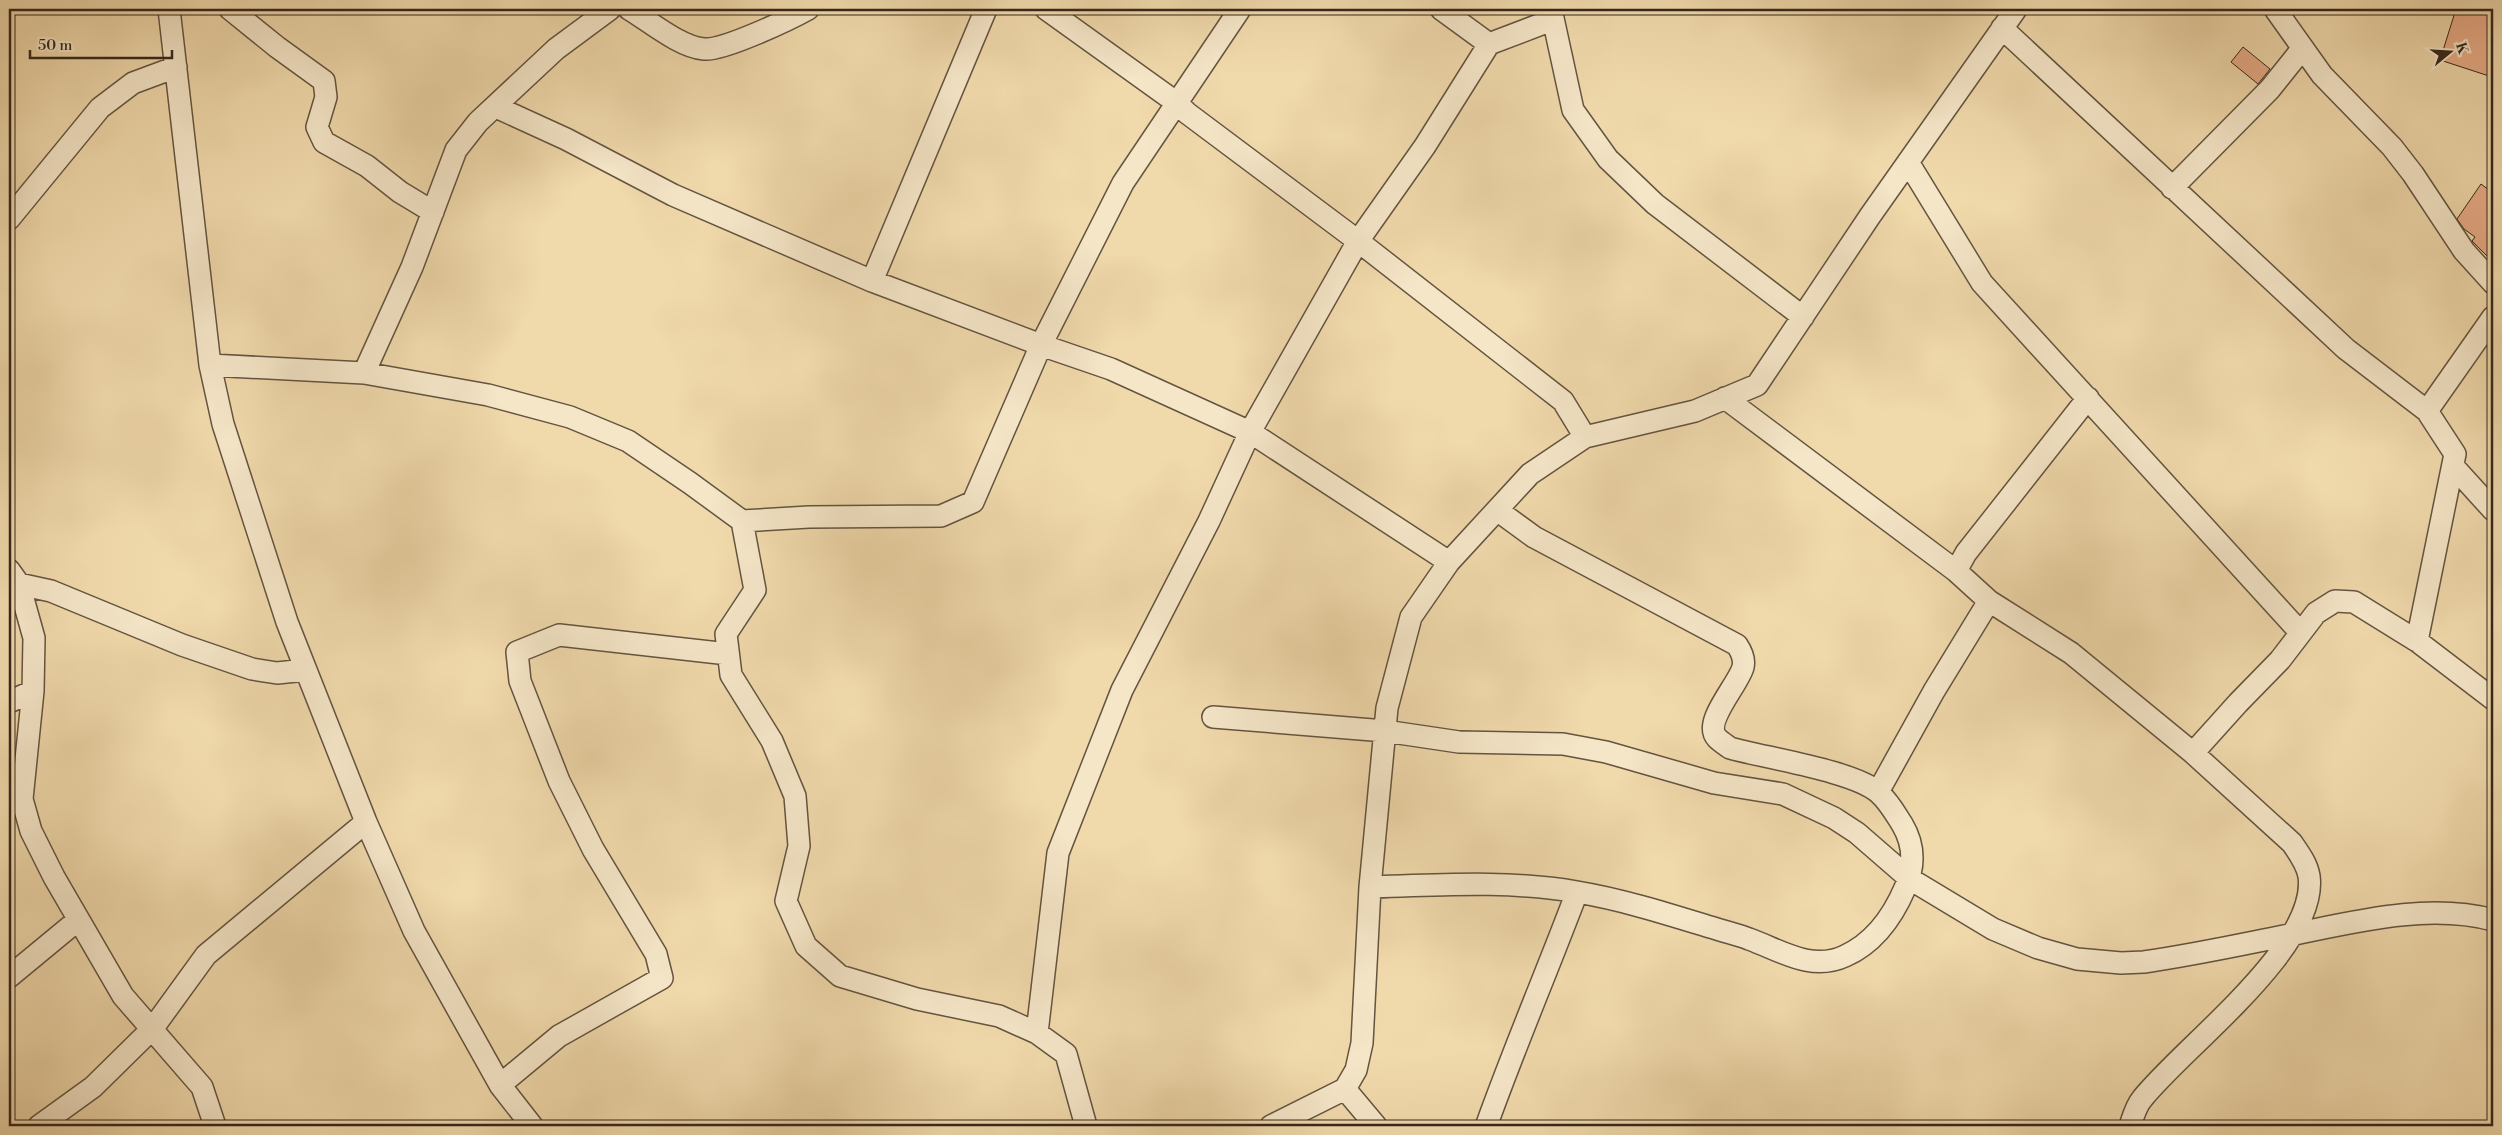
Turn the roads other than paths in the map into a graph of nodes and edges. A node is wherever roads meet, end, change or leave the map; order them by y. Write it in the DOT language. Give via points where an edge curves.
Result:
graph roads {
  1 [pos="169,9"];
  2 [pos="230,9"];
  3 [pos="610,9"];
  4 [pos="629,9"];
  5 [pos="808,9"];
  6 [pos="986,9"];
  7 [pos="1046,9"];
  8 [pos="1240,9"];
  9 [pos="1441,9"];
  10 [pos="2016,9"];
  11 [pos="2275,9"];
  12 [pos="1551,15"];
  13 [pos="2002,28"];
  14 [pos="1489,44"];
  15 [pos="2302,49"];
  16 [pos="176,67"];
  17 [pos="1177,103"];
  18 [pos="496,107"];
  19 [pos="1908,162"];
  20 [pos="2172,188"];
  21 [pos="433,212"];
  22 [pos="9,218"];
  23 [pos="1358,241"];
  24 [pos="872,281"];
  25 [pos="2493,283"];
  26 [pos="1802,317"];
  27 [pos="2493,317"];
  28 [pos="1041,345"];
  29 [pos="210,365"];
  30 [pos="364,373"];
  31 [pos="1725,398"];
  32 [pos="2088,398"];
  33 [pos="2427,411"];
  34 [pos="1250,432"];
  35 [pos="1585,437"];
  36 [pos="2453,466"];
  37 [pos="1497,510"];
  38 [pos="2493,510"];
  39 [pos="742,521"];
  40 [pos="1449,562"];
  41 [pos="1956,571"];
  42 [pos="14,577"];
  43 [pos="1989,601"];
  44 [pos="2300,632"];
  45 [pos="2417,640"];
  46 [pos="728,654"];
  47 [pos="306,670"];
  48 [pos="32,691"];
  49 [pos="2493,699"];
  50 [pos="9,702"];
  51 [pos="1213,717"];
  52 [pos="1385,730"];
  53 [pos="2193,753"];
  54 [pos="1878,792"];
  55 [pos="366,822"];
  56 [pos="1910,879"];
  57 [pos="1370,887"];
  58 [pos="1577,892"];
  59 [pos="78,920"];
  60 [pos="2493,920"];
  61 [pos="2292,934"];
  62 [pos="9,977"];
  63 [pos="154,1028"];
  64 [pos="1037,1033"];
  65 [pos="500,1085"];
  66 [pos="1345,1089"];
  67 [pos="39,1126"];
  68 [pos="215,1126"];
  69 [pos="532,1126"];
  70 [pos="1086,1126"];
  71 [pos="1270,1126"];
  72 [pos="1376,1126"];
  73 [pos="1487,1126"];
  74 [pos="2130,1126"];
  1 -- 16 [label="street"];
  2 -- 21 [label="street" via="324,81 326,97 317,128 324,142 367,166"];
  3 -- 18 [label="street" via="556,49"];
  4 -- 5 [label="street" via="686,44 705,49 755,33"];
  6 -- 24 [label="street"];
  7 -- 17 [label="street"];
  8 -- 17 [label="street"];
  9 -- 14 [label="street"];
  10 -- 13 [label="street"];
  11 -- 15 [label="street"];
  12 -- 14 [label="street"];
  12 -- 26 [label="street" via="1573,110 1608,159 1655,204"];
  13 -- 19 [label="street"];
  13 -- 20 [label="street"];
  14 -- 23 [label="street"];
  15 -- 20 [label="street" via="2270,89"];
  15 -- 25 [label="street" via="2322,75 2392,147 2464,251"];
  16 -- 22 [label="street" via="133,83 100,108"];
  16 -- 29 [label="street"];
  17 -- 23 [label="street"];
  17 -- 28 [label="street" via="1124,183"];
  18 -- 21 [label="street" via="478,122 456,150"];
  18 -- 24 [label="street" via="566,139 673,195"];
  19 -- 26 [label="street"];
  19 -- 32 [label="street" via="1982,283"];
  20 -- 33 [label="street" via="2346,349"];
  21 -- 30 [label="street"];
  23 -- 34 [label="street"];
  23 -- 35 [label="street" via="1563,401"];
  24 -- 28 [label="street"];
  26 -- 31 [label="street" via="1757,385"];
  27 -- 33 [label="street"];
  28 -- 34 [label="street" via="1112,369"];
  28 -- 39 [label="street" via="972,502 941,516"];
  29 -- 30 [label="street"];
  29 -- 47 [label="street" via="223,424 287,622"];
  30 -- 39 [label="street" via="488,396 570,417 628,441"];
  31 -- 35 [label="street" via="1696,411"];
  31 -- 41 [label="street"];
  32 -- 41 [label="street" via="1966,553"];
  32 -- 44 [label="street"];
  33 -- 36 [label="street" via="2455,454"];
  34 -- 40 [label="street"];
  34 -- 64 [label="street" via="1209,521 1122,690 1058,853"];
  35 -- 37 [label="street" via="1530,474"];
  36 -- 38 [label="street"];
  36 -- 45 [label="street"];
  37 -- 40 [label="street"];
  37 -- 54 [label="street" via="1550,547 1737,645 1744,666 1717,715 1713,729 1716,738 1730,748 1841,775"];
  39 -- 46 [label="street" via="755,590 726,634"];
  40 -- 52 [label="street" via="1411,617 1387,708"];
  41 -- 43 [label="street"];
  42 -- 47 [label="street" via="182,645 252,668 277,673"];
  42 -- 48 [label="street" via="34,638"];
  43 -- 53 [label="street" via="2070,653"];
  43 -- 54 [label="street"];
  44 -- 45 [label="street" via="2316,613 2335,601 2354,602"];
  44 -- 53 [label="street" via="2280,660"];
  45 -- 49 [label="street"];
  46 -- 64 [label="street" via="731,675 772,741 795,796 799,846 786,902 806,946 840,976 917,999 999,1016"];
  46 -- 65 [label="street" via="560,635 518,652 520,681 559,781 593,849 656,954 662,978 559,1036"];
  47 -- 55 [label="street"];
  48 -- 50 [label="street"];
  48 -- 59 [label="street" via="22,799 31,831"];
  51 -- 52 [label="street"];
  52 -- 56 [label="street" via="1459,742 1584,747 1714,783 1783,794 1818,808 1857,833"];
  52 -- 57 [label="street"];
  53 -- 61 [label="street" via="2292,843 2301,856 2308,870 2309,890"];
  54 -- 56 [label="street" via="1908,834 1913,855"];
  55 -- 63 [label="street" via="206,955"];
  55 -- 65 [label="street" via="414,931"];
  56 -- 58 [label="street" via="1885,923 1861,948 1843,957 1815,962 1790,957 1750,939 1675,916"];
  56 -- 61 [label="street" via="1993,929 2058,954 2090,961 2144,962"];
  57 -- 58 [label="street" via="1495,884"];
  57 -- 66 [label="street" via="1362,1043 1356,1070"];
  58 -- 73 [label="street"];
  59 -- 62 [label="street"];
  59 -- 63 [label="street" via="123,996"];
  60 -- 61 [label="street" via="2470,914 2403,916"];
  61 -- 74 [label="street" via="2236,1004 2140,1101"];
  63 -- 67 [label="street" via="92,1086"];
  63 -- 68 [label="street" via="202,1087"];
  64 -- 70 [label="street" via="1066,1054"];
  65 -- 69 [label="street"];
  66 -- 71 [label="street"];
  66 -- 72 [label="street"];
}
